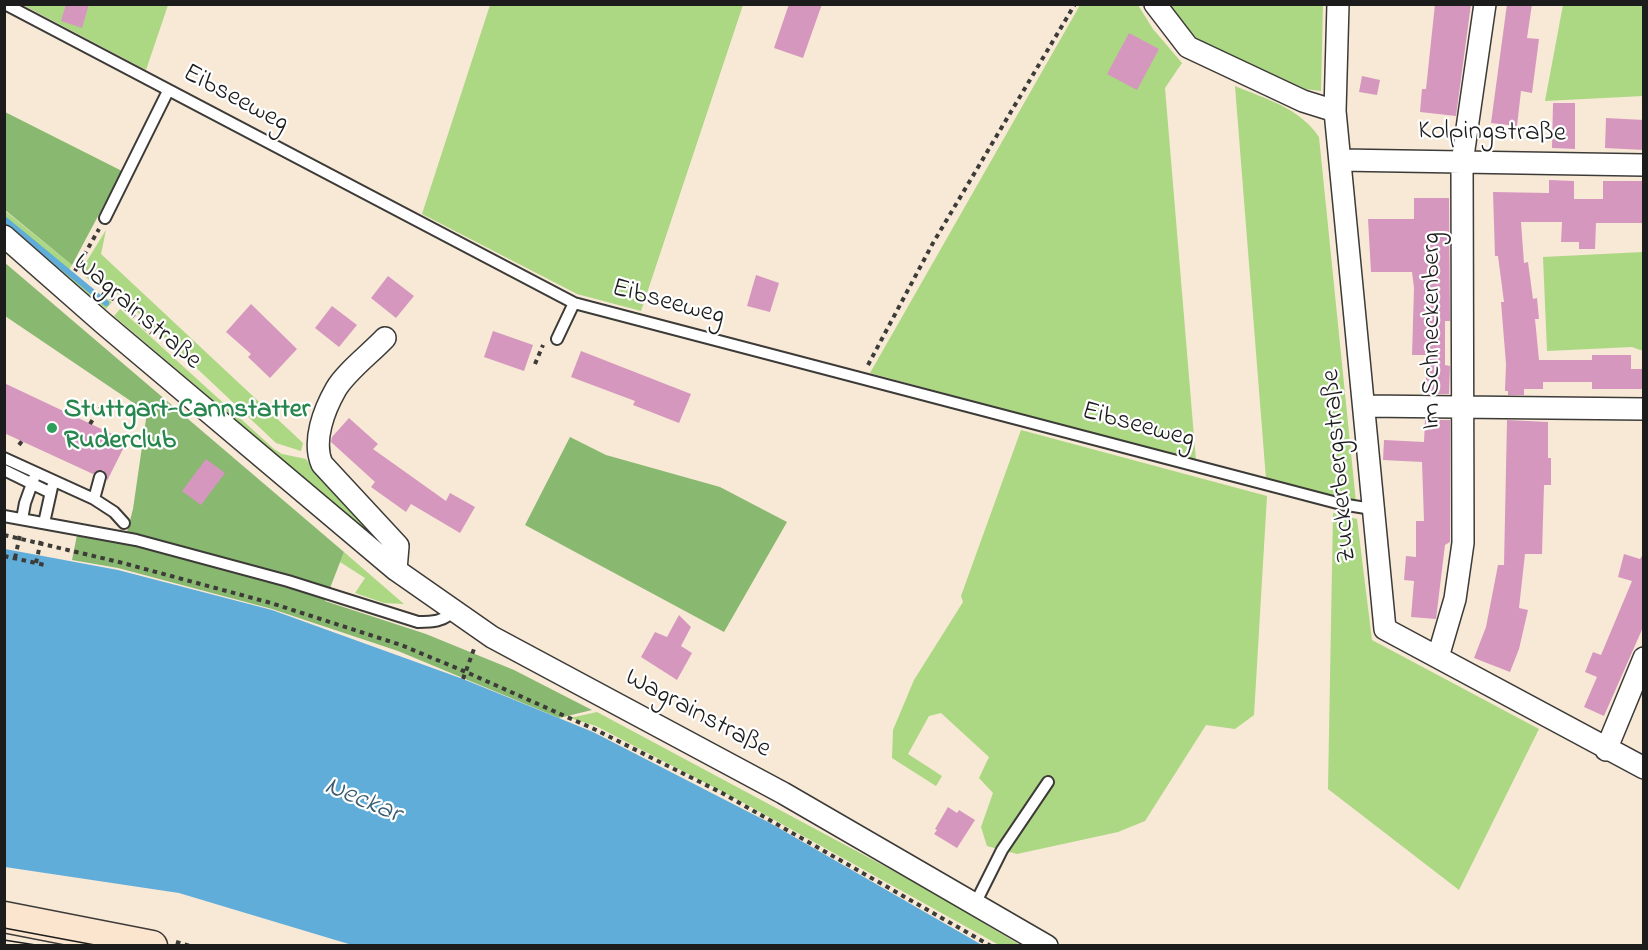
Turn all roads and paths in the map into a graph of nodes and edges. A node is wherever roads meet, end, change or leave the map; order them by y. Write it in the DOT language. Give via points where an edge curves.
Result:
graph roads {
  1 [pos="6,4"];
  2 [pos="1075,4"];
  3 [pos="1155,4"];
  4 [pos="1338,4"];
  5 [pos="1485,4"];
  6 [pos="168,90"];
  7 [pos="1335,111"];
  8 [pos="1340,160"];
  9 [pos="1462,163"];
  10 [pos="1644,165"];
  11 [pos="105,218"];
  12 [pos="4,236"];
  13 [pos="77,267"];
  14 [pos="574,303"];
  15 [pos="385,338"];
  16 [pos="557,339"];
  17 [pos="862,377"];
  18 [pos="1365,406"];
  19 [pos="100,408"];
  20 [pos="1462,408"];
  21 [pos="1644,410"];
  22 [pos="90,424"];
  23 [pos="4,458"];
  24 [pos="4,470"];
  25 [pos="36,472"];
  26 [pos="100,477"];
  27 [pos="32,484"];
  28 [pos="52,486"];
  29 [pos="94,499"];
  30 [pos="1372,509"];
  31 [pos="4,516"];
  32 [pos="22,519"];
  33 [pos="44,523"];
  34 [pos="124,523"];
  35 [pos="4,535"];
  36 [pos="18,546"];
  37 [pos="39,549"];
  38 [pos="4,556"];
  39 [pos="15,558"];
  40 [pos="36,563"];
  41 [pos="45,565"];
  42 [pos="396,570"];
  43 [pos="453,610"];
  44 [pos="474,648"];
  45 [pos="1438,657"];
  46 [pos="1644,658"];
  47 [pos="466,672"];
  48 [pos="464,679"];
  49 [pos="1606,750"];
  50 [pos="1644,768"];
  51 [pos="1048,782"];
  52 [pos="976,903"];
  53 [pos="4,917"];
  54 [pos="152,945"];
  55 [pos="991,945"];
  56 [pos="1047,945"];
  1 -- 6 [label="lane, Eibseeweg"];
  2 -- 17 [label="path" via="933,243"];
  3 -- 7 [label="street" via="1188,47 1303,101"];
  4 -- 7 [label="street, Zuckerbergstraße"];
  5 -- 9 [label="street, Im Schneckenberg"];
  6 -- 11 [label="lane"];
  6 -- 14 [label="lane, Eibseeweg"];
  7 -- 8 [label="street, Zuckerbergstraße"];
  8 -- 9 [label="street, Kolpingstraße"];
  8 -- 18 [label="street, Zuckerbergstraße"];
  9 -- 10 [label="street, Kolpingstraße"];
  9 -- 20 [label="street, Im Schneckenberg"];
  11 -- 13 [label="path"];
  12 -- 42 [label="street, Wagrainstraße"];
  14 -- 16 [label="lane"];
  14 -- 17 [label="lane, Eibseeweg"];
  15 -- 42 [label="street" via="337,388 320,430 316,452 322,464 398,546"];
  17 -- 30 [label="lane, Eibseeweg"];
  18 -- 20 [label="street"];
  18 -- 30 [label="street, Zuckerbergstraße"];
  19 -- 22 [label="path"];
  20 -- 21 [label="street"];
  20 -- 45 [label="street, Im Schneckenberg" via="1463,543 1455,599"];
  23 -- 25 [label="lane"];
  24 -- 27 [label="lane"];
  25 -- 27 [label="lane"];
  25 -- 28 [label="lane"];
  26 -- 29 [label="lane"];
  27 -- 28 [label="lane"];
  27 -- 32 [label="lane"];
  28 -- 29 [label="lane"];
  28 -- 33 [label="lane"];
  29 -- 34 [label="lane"];
  30 -- 45 [label="street, Zuckerbergstraße" via="1384,629"];
  31 -- 32 [label="lane"];
  32 -- 33 [label="lane"];
  33 -- 43 [label="lane" via="136,540 288,581 409,620 434,622"];
  35 -- 47 [label="path" via="271,603 401,645"];
  36 -- 39 [label="path"];
  37 -- 40 [label="path"];
  38 -- 39 [label="path"];
  39 -- 40 [label="path"];
  40 -- 41 [label="path"];
  42 -- 43 [label="street, Wagrainstraße"];
  43 -- 52 [label="street, Wagrainstraße" via="523,656 783,793"];
  44 -- 47 [label="path"];
  45 -- 49 [label="street, Zuckerbergstraße"];
  46 -- 49 [label="street"];
  47 -- 48 [label="path"];
  47 -- 55 [label="path" via="594,729 722,793"];
  49 -- 50 [label="street, Zuckerbergstraße"];
  51 -- 52 [label="lane" via="1002,850"];
  52 -- 56 [label="street, Wagrainstraße"];
  53 -- 54 [label="main road"];
}
